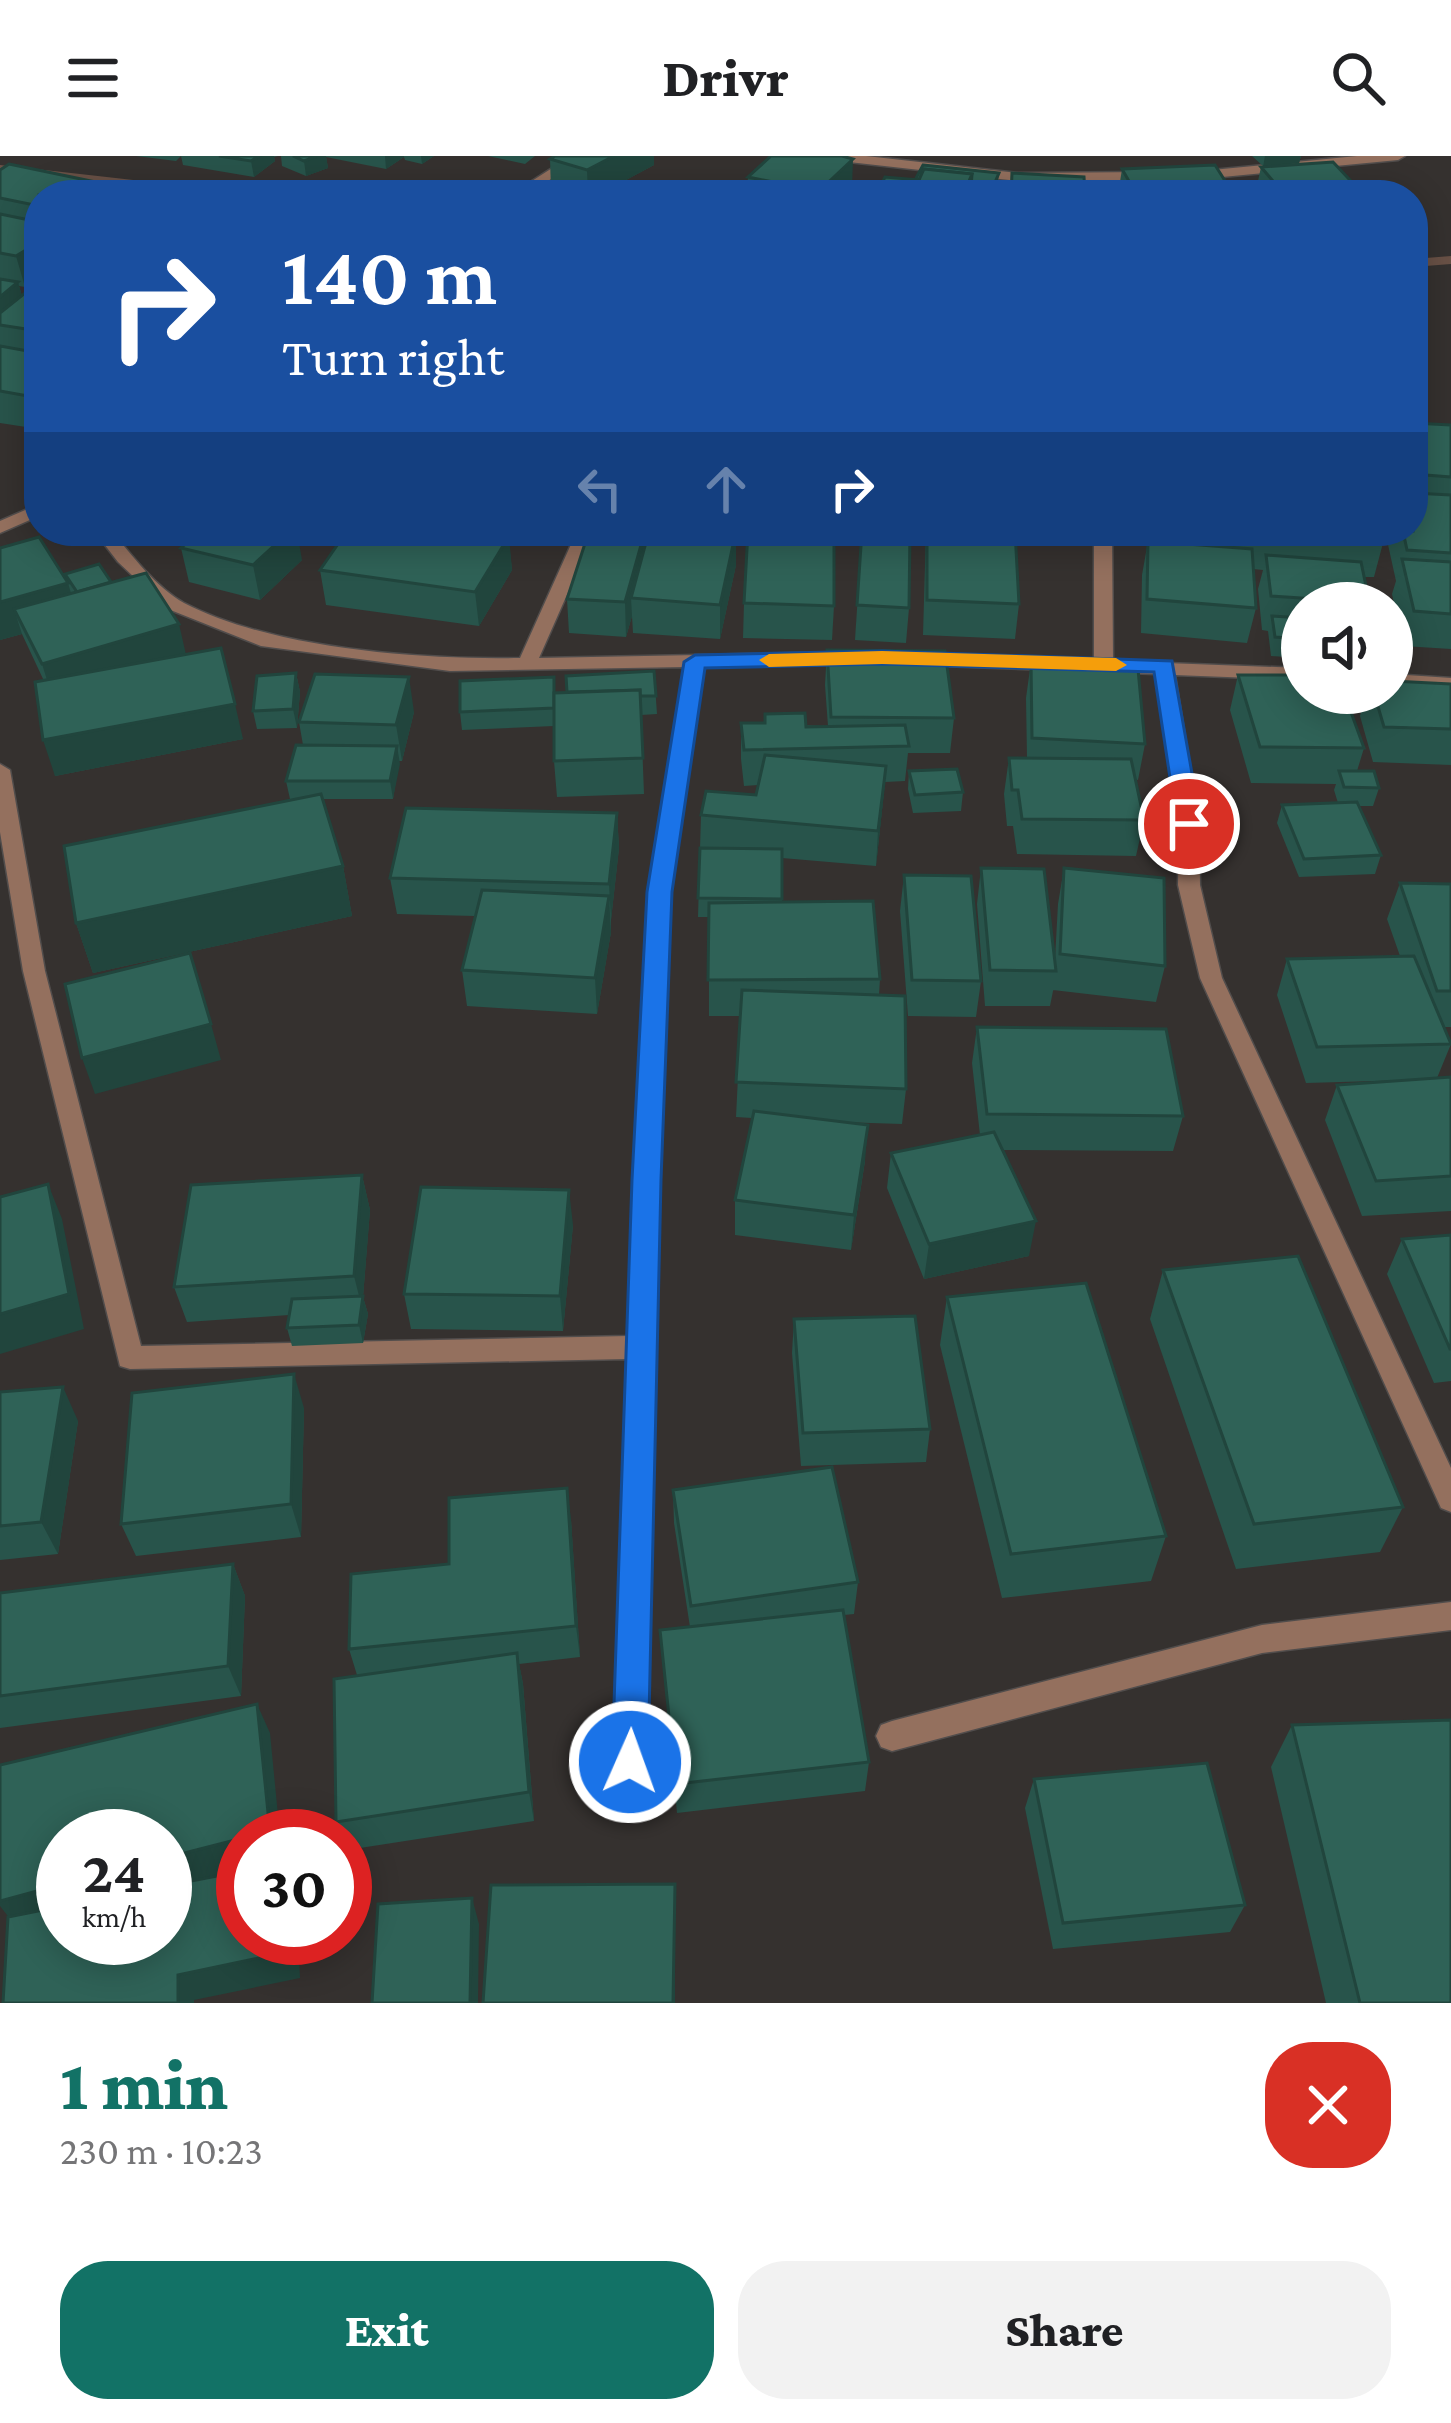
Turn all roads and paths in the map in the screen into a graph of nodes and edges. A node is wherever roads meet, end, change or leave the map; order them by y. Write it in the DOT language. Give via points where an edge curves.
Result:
graph roads {
  1 [pos="580,156"];
  2 [pos="831,156"];
  3 [pos="1398,156"];
  4 [pos="541,180"];
  5 [pos="117,546"];
  6 [pos="579,546"];
  7 [pos="1103,546"];
  8 [pos="882,658"];
  9 [pos="904,658"];
  10 [pos="695,662"];
  11 [pos="527,664"];
  12 [pos="1104,664"];
  13 [pos="1164,666"];
  14 [pos="1281,673"];
  15 [pos="1413,681"];
  16 [pos="1451,684"];
  17 [pos="0,770"];
  18 [pos="4,820"];
  19 [pos="641,1347"];
  20 [pos="1451,1499"];
  21 [pos="1451,1616"];
  22 [pos="892,1736"];
  23 [pos="630,1762"];
  1 -- 4 [label="street"];
  2 -- 3 [label="street" via="1018,177 1189,176"];
  5 -- 11 [label="street" via="174,605 261,640 450,665"];
  6 -- 11 [label="street"];
  7 -- 12 [label="street"];
  8 -- 10 [label="street"];
  9 -- 12 [label="street"];
  10 -- 11 [label="street"];
  10 -- 19 [label="street" via="660,892"];
  12 -- 13 [label="street"];
  13 -- 14 [label="street"];
  13 -- 20 [label="street" via="1189,824 1189,885 1211,978"];
  15 -- 16 [label="street"];
  17 -- 18 [label="street"];
  18 -- 19 [label="street" via="130,1358"];
  19 -- 23 [label="street"];
  21 -- 22 [label="street" via="1262,1639"];
}
